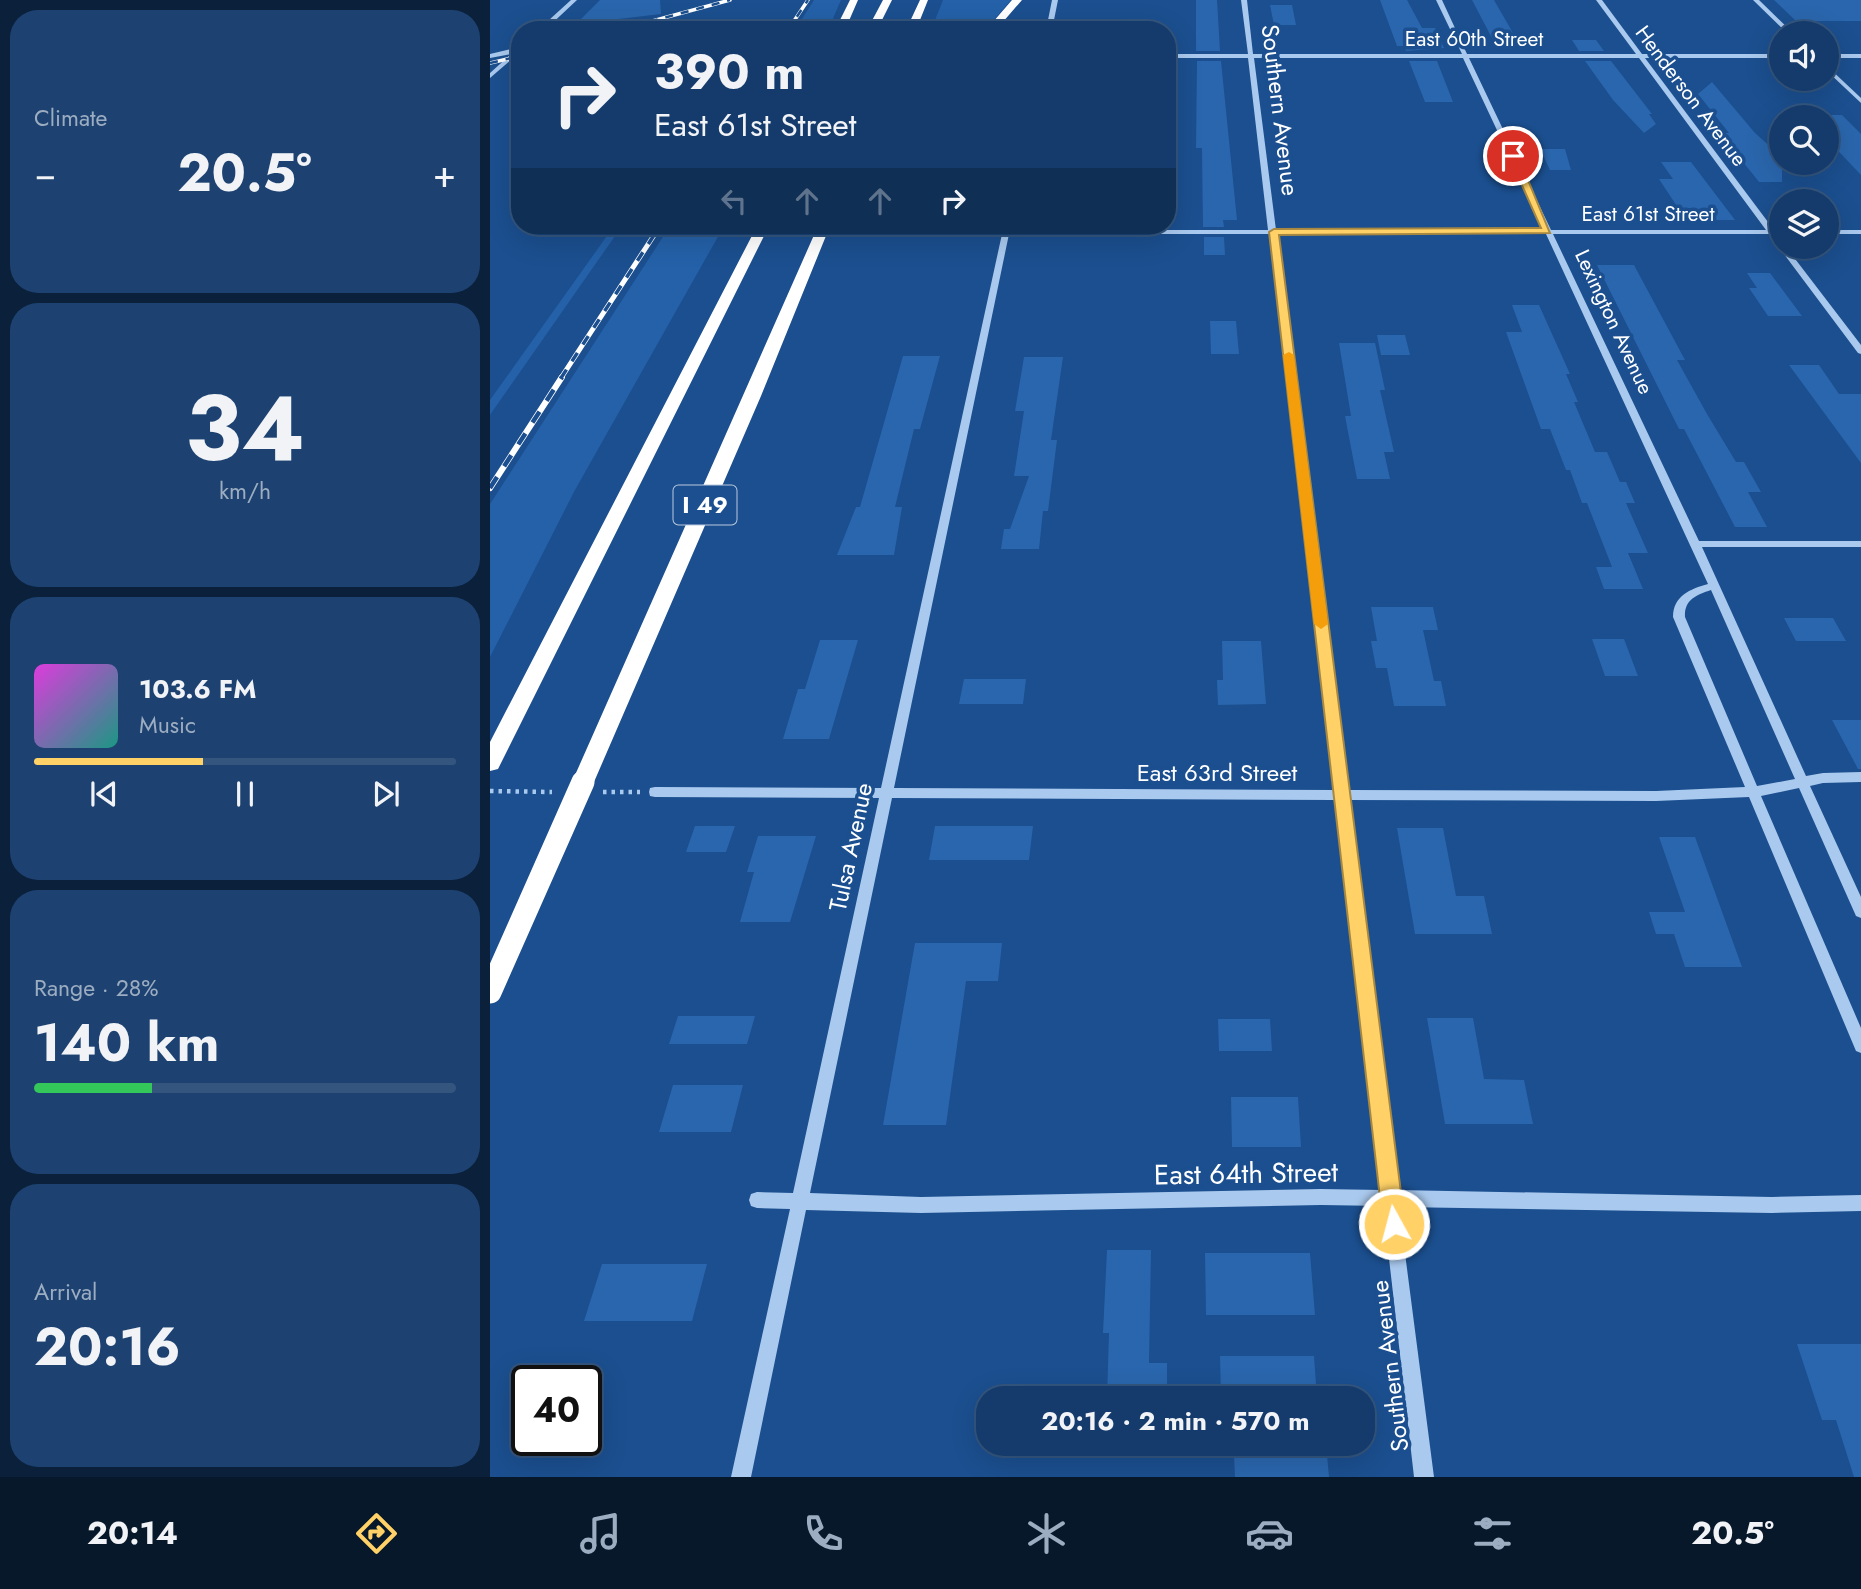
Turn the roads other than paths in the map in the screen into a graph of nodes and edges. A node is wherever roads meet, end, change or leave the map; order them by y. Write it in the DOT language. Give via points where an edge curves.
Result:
graph roads {
  1 [pos="574,0"];
  2 [pos="854,0"];
  3 [pos="888,0"];
  4 [pos="924,0"];
  5 [pos="1017,0"];
  6 [pos="1024,0"];
  7 [pos="1055,0"];
  8 [pos="1244,0"];
  9 [pos="1439,0"];
  10 [pos="1600,0"];
  11 [pos="1756,0"];
  12 [pos="1006,13"];
  13 [pos="551,21"];
  14 [pos="844,21"];
  15 [pos="877,21"];
  16 [pos="915,21"];
  17 [pos="999,21"];
  18 [pos="1051,21"];
  19 [pos="1778,21"];
  20 [pos="511,52"];
  21 [pos="1638,55"];
  22 [pos="490,56"];
  23 [pos="1176,56"];
  24 [pos="1252,56"];
  25 [pos="1466,56"];
  26 [pos="1769,56"];
  27 [pos="1839,56"];
  28 [pos="1861,56"];
  29 [pos="511,57"];
  30 [pos="490,76"];
  31 [pos="1839,80"];
  32 [pos="1861,101"];
  33 [pos="1769,229"];
  34 [pos="1176,231"];
  35 [pos="1547,231"];
  36 [pos="1274,232"];
  37 [pos="1769,232"];
  38 [pos="1839,232"];
  39 [pos="1861,232"];
  40 [pos="758,235"];
  41 [pos="820,235"];
  42 [pos="1005,235"];
  43 [pos="1792,259"];
  44 [pos="1861,351"];
  45 [pos="1695,544"];
  46 [pos="1861,544"];
  47 [pos="1712,586"];
  48 [pos="490,763"];
  49 [pos="1861,777"];
  50 [pos="1801,783"];
  51 [pos="654,792"];
  52 [pos="1754,792"];
  53 [pos="886,793"];
  54 [pos="1342,796"];
  55 [pos="1861,912"];
  56 [pos="490,992"];
  57 [pos="1856,1021"];
  58 [pos="1861,1046"];
  59 [pos="800,1199"];
  60 [pos="1391,1199"];
  61 [pos="757,1200"];
  62 [pos="1861,1203"];
  63 [pos="741,1477"];
  64 [pos="1424,1477"];
  1 -- 13 [label="street"];
  2 -- 14 [label="highway"];
  3 -- 15 [label="highway"];
  4 -- 16 [label="highway"];
  5 -- 12 [label="highway"];
  6 -- 12 [label="highway"];
  7 -- 18 [label="street"];
  8 -- 24 [label="street, Southern Avenue"];
  9 -- 25 [label="street, Lexington Avenue"];
  10 -- 21 [label="street, Henderson Avenue"];
  11 -- 19 [label="street"];
  12 -- 17 [label="highway"];
  20 -- 22 [label="street"];
  21 -- 25 [label="street, East 60th Street"];
  21 -- 26 [label="street, East 60th Street"];
  21 -- 33 [label="street, Henderson Avenue"];
  23 -- 24 [label="street, East 60th Street"];
  24 -- 25 [label="street, East 60th Street"];
  24 -- 36 [label="street, Southern Avenue"];
  25 -- 35 [label="street, Lexington Avenue"];
  27 -- 28 [label="street"];
  29 -- 30 [label="street"];
  31 -- 32 [label="street"];
  34 -- 36 [label="street, East 61st Street"];
  35 -- 36 [label="street, East 61st Street"];
  35 -- 37 [label="street, East 61st Street"];
  35 -- 45 [label="street, Lexington Avenue"];
  36 -- 54 [label="street, Southern Avenue"];
  38 -- 39 [label="street"];
  40 -- 48 [label="highway"];
  41 -- 56 [label="highway, I 49, bridge"];
  42 -- 53 [label="street, Tulsa Avenue"];
  43 -- 44 [label="street, Henderson Avenue"];
  45 -- 46 [label="street"];
  45 -- 47 [label="street, Lexington Avenue"];
  47 -- 50 [label="street, Lexington Avenue"];
  47 -- 52 [label="street" via="1682,600 1679,617"];
  49 -- 50 [label="street, East 63rd Street"];
  50 -- 52 [label="street, East 63rd Street"];
  50 -- 55 [label="street, Lexington Avenue"];
  51 -- 53 [label="street, East 63rd Street"];
  52 -- 54 [label="street, East 63rd Street"];
  52 -- 57 [label="street"];
  53 -- 54 [label="street, East 63rd Street"];
  53 -- 59 [label="street, Tulsa Avenue"];
  54 -- 60 [label="street, Southern Avenue"];
  57 -- 58 [label="street"];
  59 -- 60 [label="street, East 64th Street" via="922,1205"];
  59 -- 61 [label="street, East 64th Street"];
  59 -- 63 [label="street, Tulsa Avenue"];
  60 -- 62 [label="street, East 64th Street"];
  60 -- 64 [label="street, Southern Avenue"];
}
